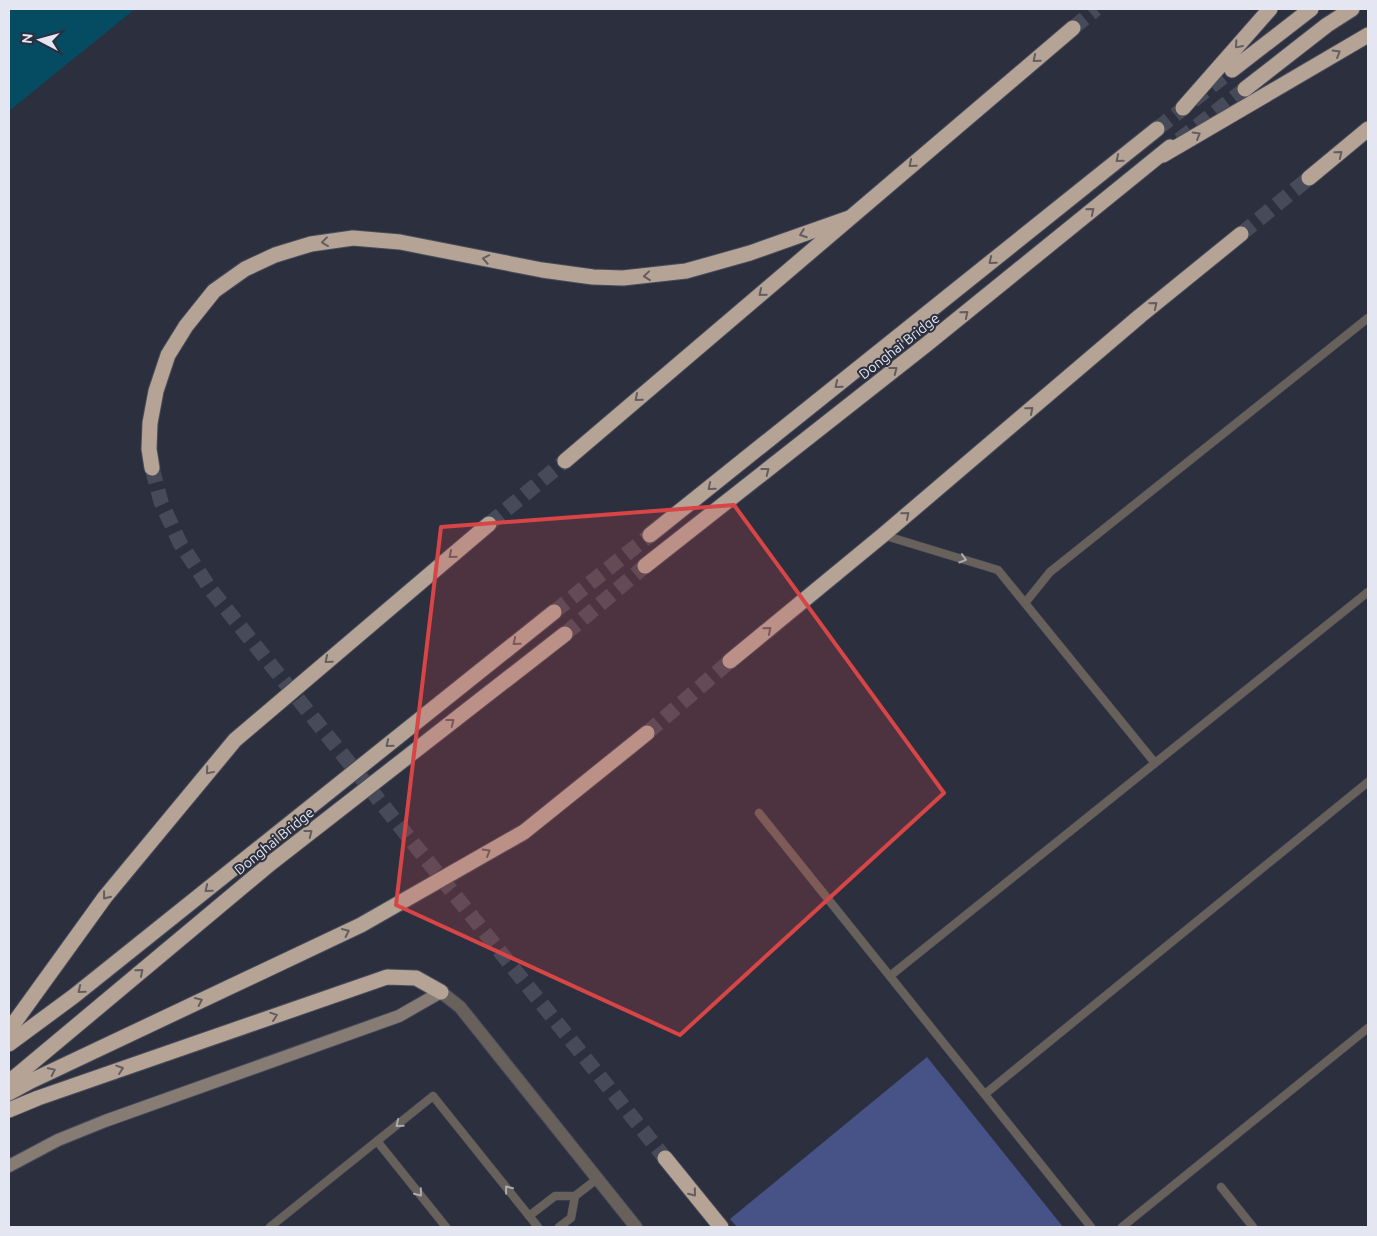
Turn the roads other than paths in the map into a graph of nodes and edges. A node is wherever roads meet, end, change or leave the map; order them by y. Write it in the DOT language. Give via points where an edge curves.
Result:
graph roads {
  1 [pos="1270,9"];
  2 [pos="1311,9"];
  3 [pos="1352,9"];
  4 [pos="1073,28"];
  5 [pos="1368,35"];
  6 [pos="1232,70"];
  7 [pos="1245,88"];
  8 [pos="1183,108"];
  9 [pos="1157,129"];
  10 [pos="1368,130"];
  11 [pos="1170,148"];
  12 [pos="1155,160"];
  13 [pos="1309,178"];
  14 [pos="849,218"];
  15 [pos="1241,234"];
  16 [pos="1368,318"];
  17 [pos="565,461"];
  18 [pos="152,468"];
  19 [pos="489,524"];
  20 [pos="650,535"];
  21 [pos="883,535"];
  22 [pos="645,566"];
  23 [pos="1368,592"];
  24 [pos="1026,603"];
  25 [pos="554,612"];
  26 [pos="565,634"];
  27 [pos="730,661"];
  28 [pos="647,733"];
  29 [pos="1155,763"];
  30 [pos="1368,782"];
  31 [pos="759,813"];
  32 [pos="890,976"];
  33 [pos="441,992"];
  34 [pos="1368,1028"];
  35 [pos="9,1030"];
  36 [pos="9,1044"];
  37 [pos="9,1082"];
  38 [pos="9,1093"];
  39 [pos="985,1094"];
  40 [pos="9,1110"];
  41 [pos="377,1141"];
  42 [pos="665,1158"];
  43 [pos="9,1166"];
  44 [pos="597,1179"];
  45 [pos="1221,1187"];
  46 [pos="575,1196"];
  47 [pos="530,1216"];
  48 [pos="270,1227"];
  49 [pos="446,1227"];
  50 [pos="538,1227"];
  51 [pos="559,1227"];
  52 [pos="636,1227"];
  53 [pos="721,1227"];
  54 [pos="1091,1227"];
  55 [pos="1122,1227"];
  56 [pos="1253,1227"];
  1 -- 8 [label="highway, one-way"];
  2 -- 6 [label="highway"];
  3 -- 7 [label="highway"];
  4 -- 14 [label="highway, one-way"];
  12 -- 5 [label="highway, one-way"];
  9 -- 20 [label="highway, Donghai Bridge, one-way"];
  13 -- 10 [label="highway, one-way"];
  11 -- 12 [label="highway, Donghai Bridge"];
  22 -- 12 [label="highway, Donghai Bridge, one-way"];
  14 -- 17 [label="highway, one-way"];
  14 -- 18 [label="highway, one-way" via="686,272 623,278 593,278 400,242 353,238 311,244 274,255 245,269 214,292 186,326 168,355 150,423"];
  21 -- 15 [label="highway, one-way"];
  16 -- 24 [label="lane" via="1050,572"];
  19 -- 35 [label="highway, one-way" via="234,740 105,897"];
  21 -- 24 [label="lane, one-way" via="998,570"];
  27 -- 21 [label="highway, one-way"];
  23 -- 29 [label="lane"];
  24 -- 29 [label="lane"];
  25 -- 36 [label="highway, Donghai Bridge, one-way" via="74,996"];
  37 -- 26 [label="highway, Donghai Bridge, one-way" via="271,863"];
  38 -- 28 [label="highway, one-way" via="361,925 524,832"];
  29 -- 32 [label="lane"];
  30 -- 39 [label="lane"];
  31 -- 32 [label="lane"];
  32 -- 39 [label="lane"];
  40 -- 33 [label="highway, one-way" via="387,977 416,978"];
  33 -- 43 [label="main road" via="399,1016 105,1121 58,1140"];
  33 -- 44 [label="street" via="460,1007"];
  34 -- 55 [label="lane"];
  39 -- 54 [label="lane"];
  47 -- 41 [label="lane, one-way" via="433,1096"];
  41 -- 48 [label="lane"];
  41 -- 49 [label="lane, one-way"];
  42 -- 53 [label="highway, one-way"];
  44 -- 46 [label="lane"];
  44 -- 52 [label="street"];
  45 -- 56 [label="lane"];
  46 -- 47 [label="lane" via="555,1196"];
  46 -- 51 [label="lane" via="571,1218"];
  47 -- 50 [label="lane"];
}
